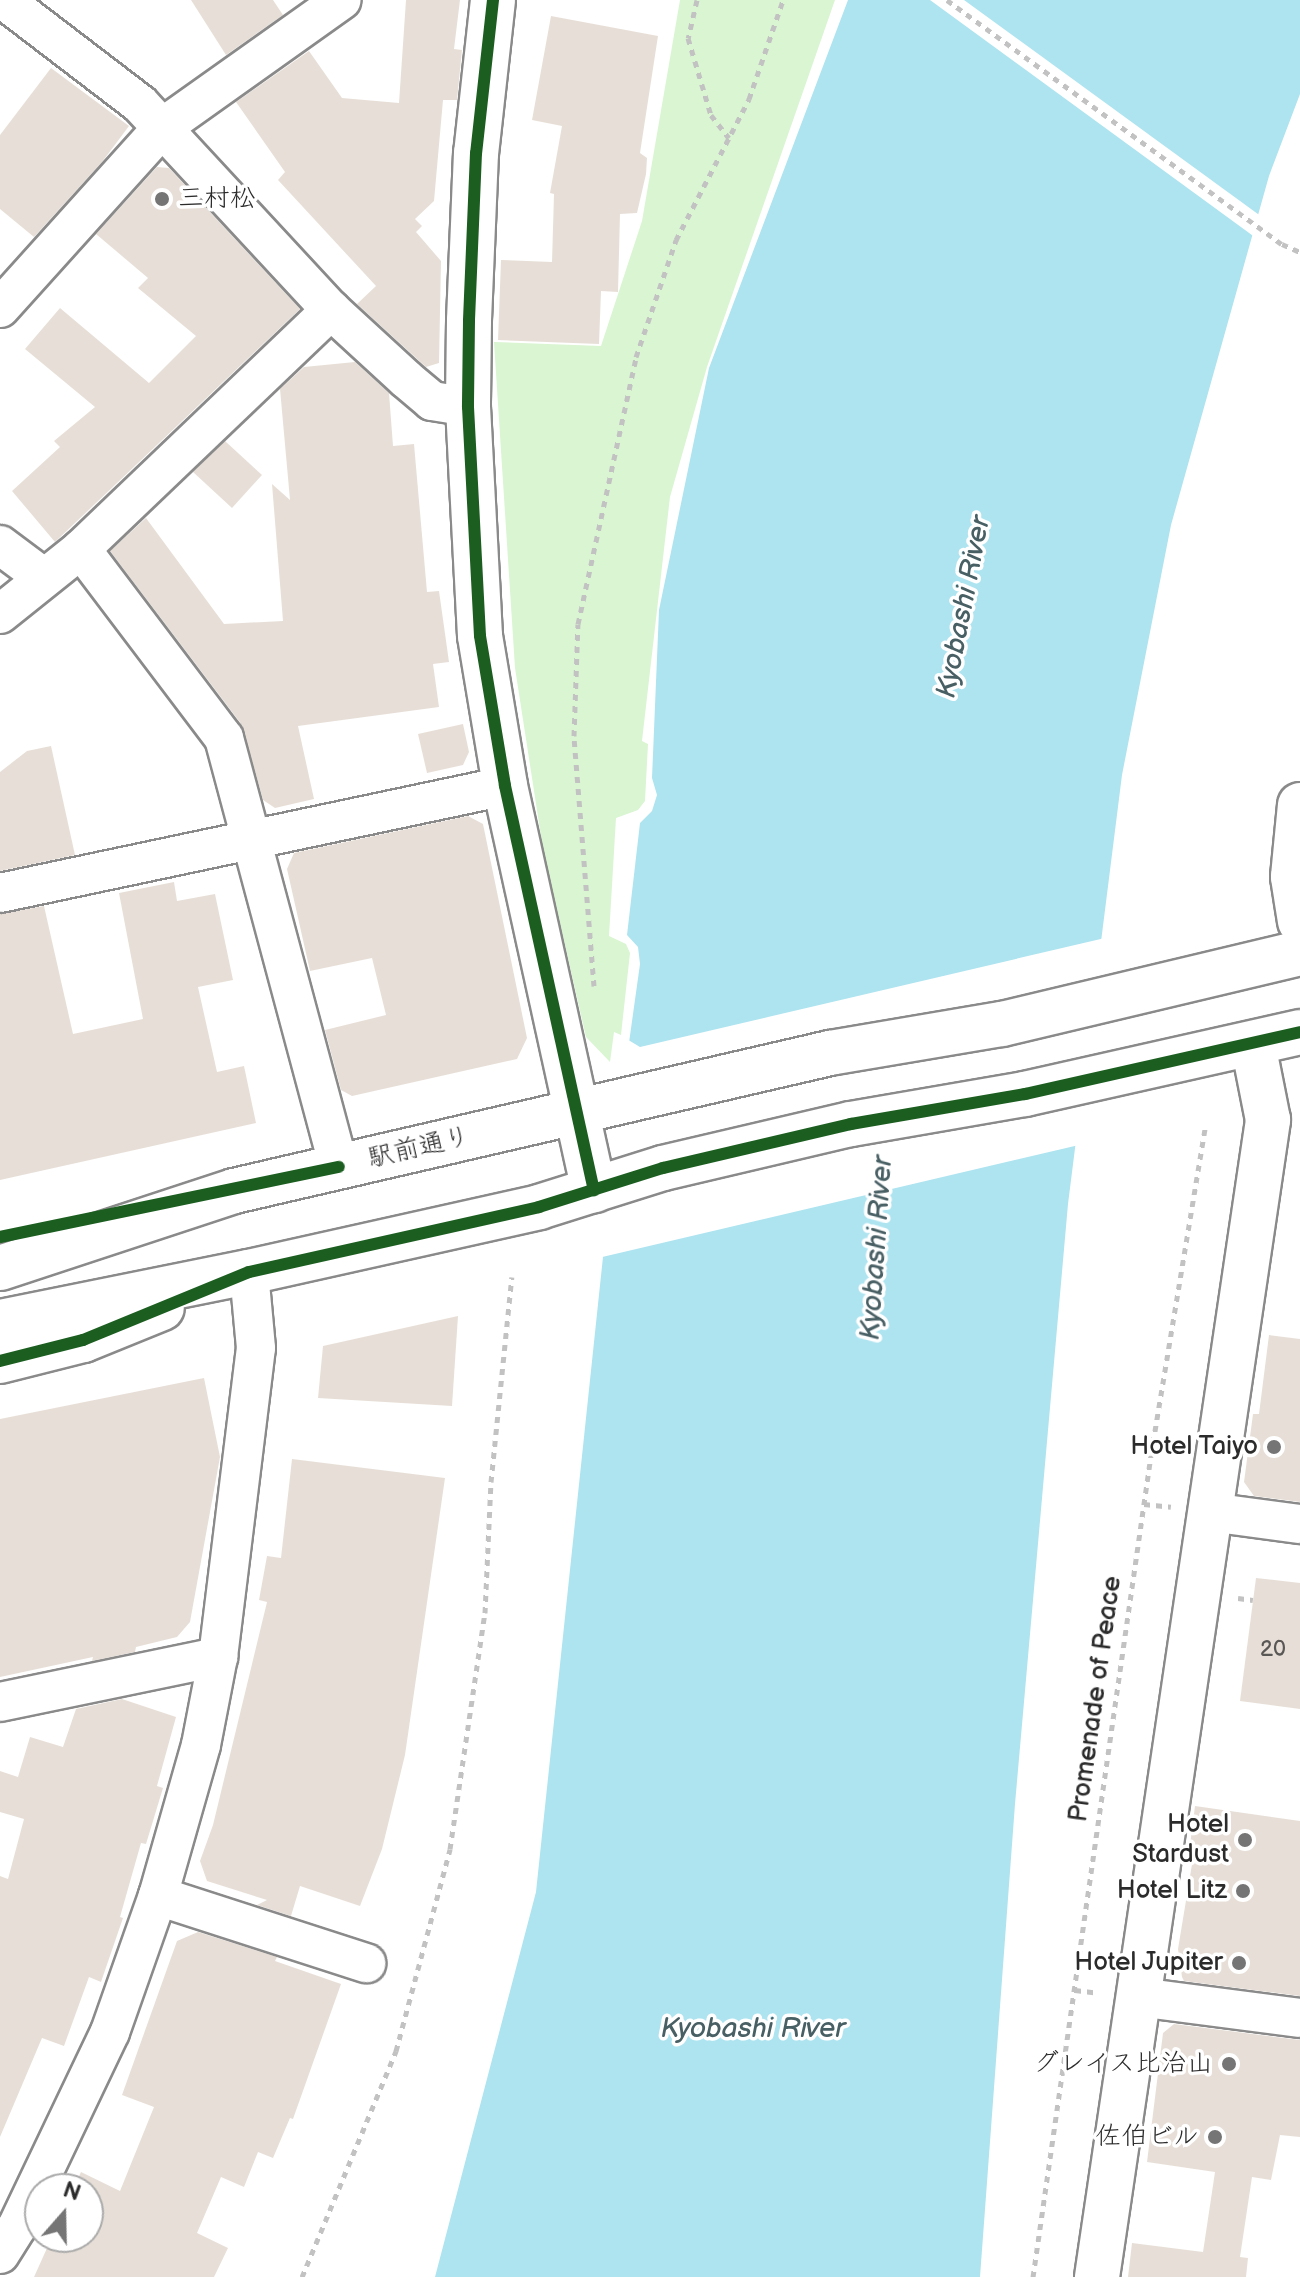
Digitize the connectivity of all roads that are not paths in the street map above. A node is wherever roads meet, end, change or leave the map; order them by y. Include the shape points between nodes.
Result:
1 (4, 0) edge
2 (342, 0) edge
3 (493, 0) edge
4 (163, 127) junction
5 (0, 308) edge
6 (331, 310) junction
7 (468, 407) junction
8 (0, 545) edge
9 (81, 549) junction
10 (43, 577) junction
11 (0, 614) edge
12 (505, 786) junction
13 (1300, 805) edge
14 (252, 839) junction
15 (0, 893) edge
16 (1300, 921) edge
17 (1300, 953) edge
18 (1300, 1032) edge
19 (1253, 1044) junction
20 (591, 1109) junction
21 (339, 1167) junction
22 (594, 1190) junction
23 (234, 1191) junction
24 (0, 1237) edge
25 (0, 1268) edge
26 (249, 1272) junction
27 (0, 1322) edge
28 (0, 1361) edge
29 (1210, 1512) junction
30 (1300, 1524) edge
31 (218, 1657) junction
32 (0, 1702) edge
33 (158, 1896) junction
34 (366, 1963) dead end
35 (1139, 1997) junction
36 (1300, 2018) edge
37 (0, 2254) edge
38 (1097, 2277) edge

1 - 4 street
2 - 4 street
3 - 7 street via 476,153
4 - 5 street
4 - 6 street
6 - 7 street via 432,401
6 - 9 street
7 - 12 street via 480,636
8 - 10 street
9 - 10 street
9 - 14 street via 224,738
10 - 11 street
12 - 14 street
12 - 20 street
13 - 16 street via 1293,877
14 - 15 street
14 - 21 street
17 - 20 street, 駅前通り via 1002,1024 830,1053
18 - 19 street
19 - 22 street via 851,1124 663,1168
19 - 29 street via 1268,1120
20 - 21 street, 駅前通り
20 - 22 street
21 - 23 street, 駅前通り
22 - 26 street
23 - 24 street
23 - 25 street
26 - 27 street
26 - 28 street via 83,1340
26 - 31 street via 256,1348
29 - 30 street
29 - 35 street
31 - 32 street
31 - 33 street via 201,1745
33 - 34 street
33 - 37 street via 110,2032
35 - 36 street
35 - 38 street

